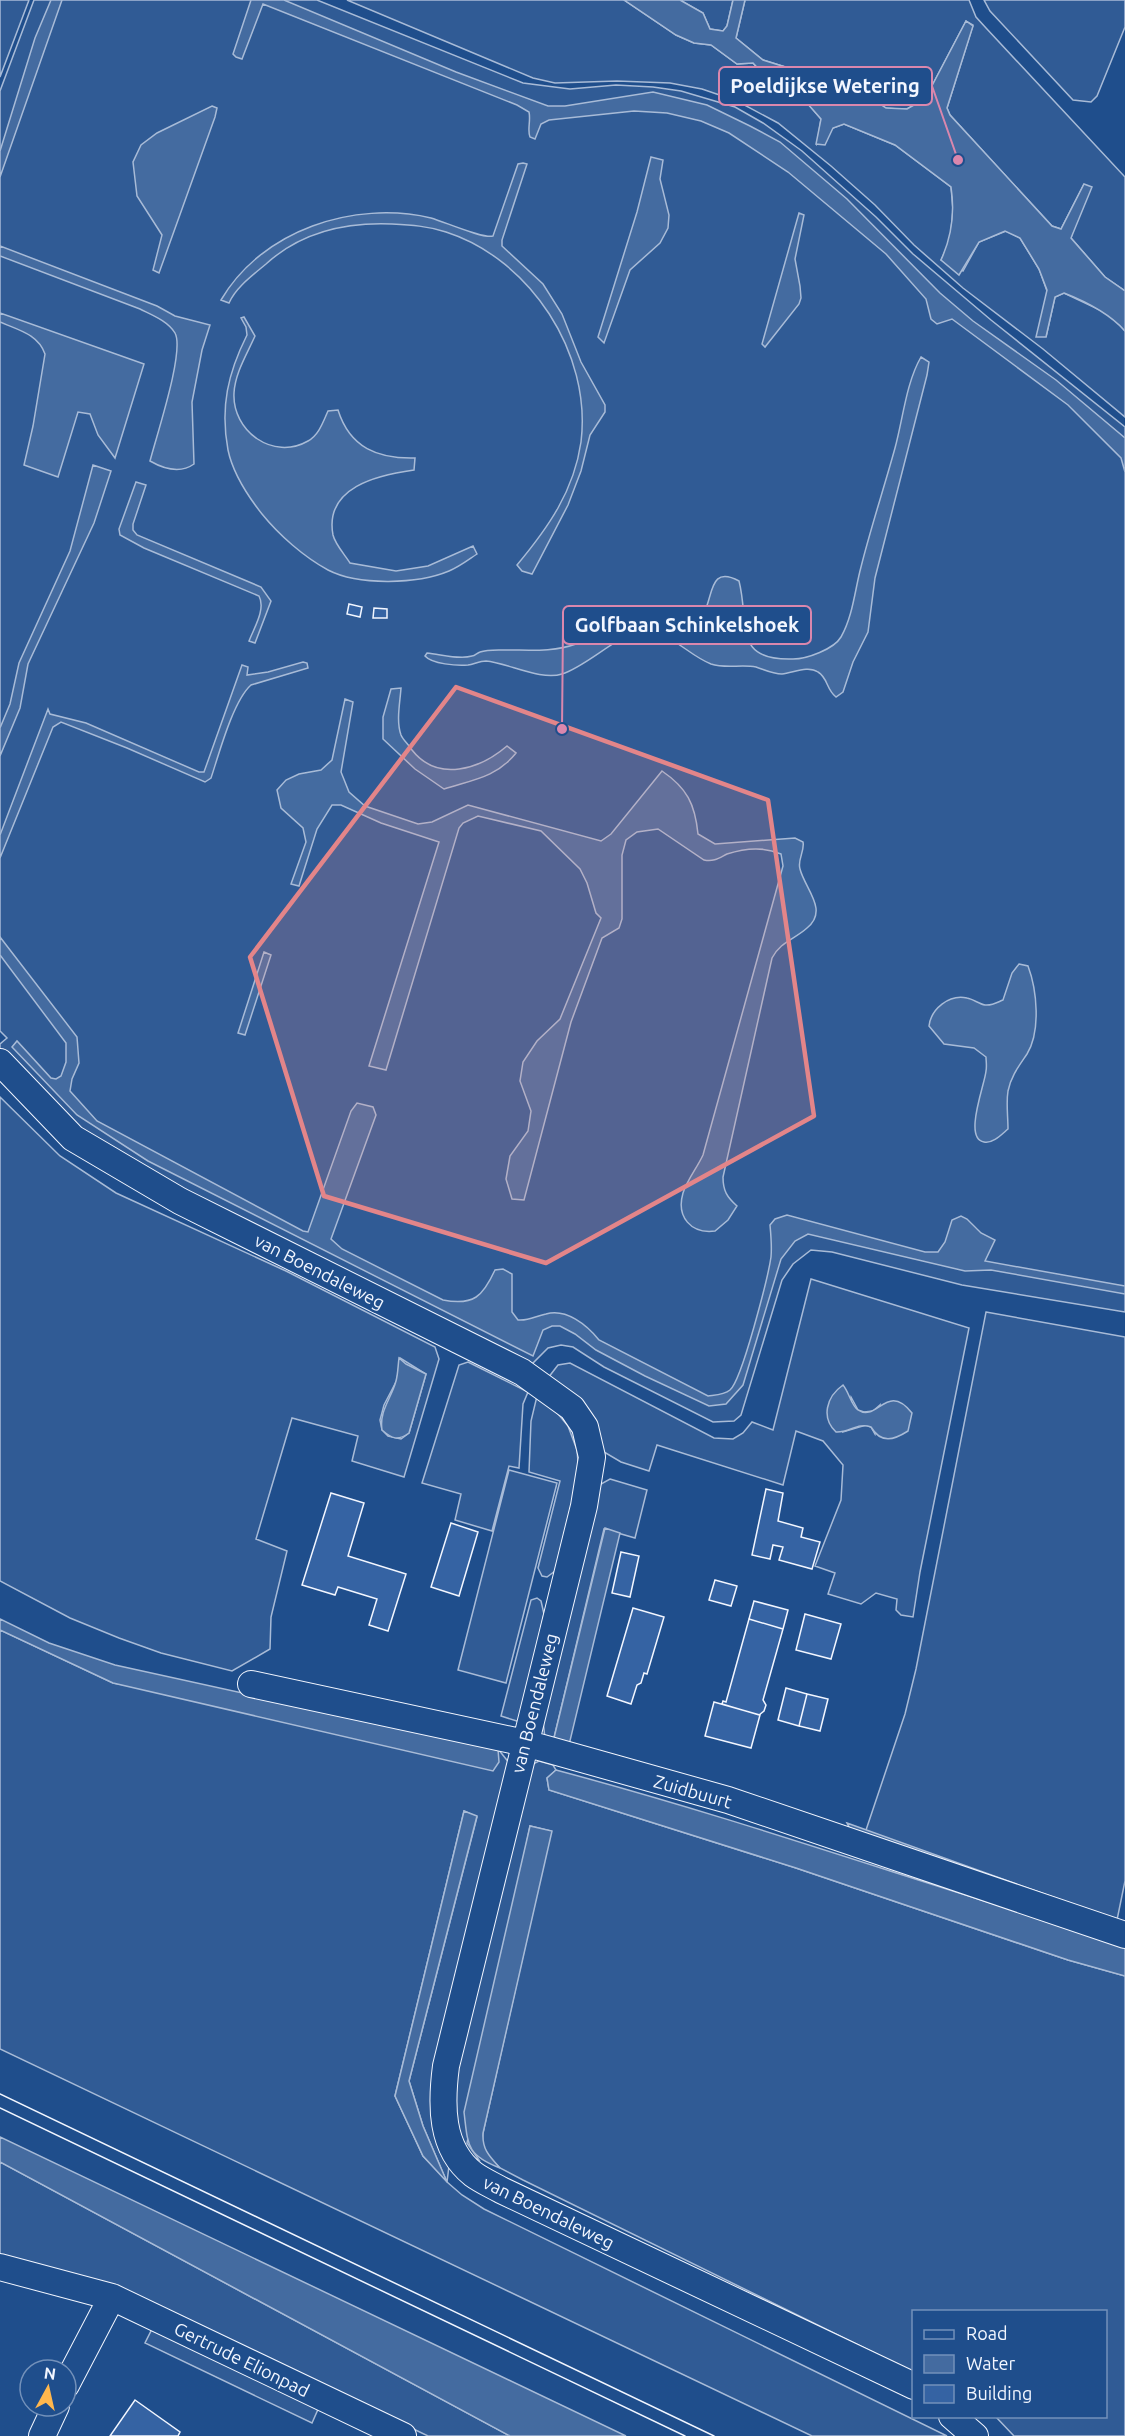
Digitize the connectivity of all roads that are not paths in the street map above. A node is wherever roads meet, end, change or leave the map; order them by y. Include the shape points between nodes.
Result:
1 (0, 1062) edge
2 (251, 1684) dead end
3 (525, 1743) junction
4 (1125, 1935) edge
5 (0, 2267) edge
6 (112, 2297) junction
7 (78, 2362) edge
8 (912, 2385) edge
9 (50, 2418) edge
10 (954, 2418) edge
11 (369, 2429) edge
12 (42, 2436) edge
13 (403, 2436) edge
14 (975, 2436) edge

1 - 3 street, van Boendaleweg via 73,1138 180,1201 522,1372 572,1408 585,1427 592,1457 584,1506
2 - 3 street, Zuidbuurt
3 - 4 street, Zuidbuurt via 728,1800
3 - 8 street, van Boendaleweg via 446,2066 444,2115 457,2157 473,2174 501,2190
5 - 6 street, Gertrude Elionpad
6 - 7 street
6 - 11 street, Gertrude Elionpad
9 - 12 street
10 - 14 street
11 - 13 street, Gertrude Elionpad

